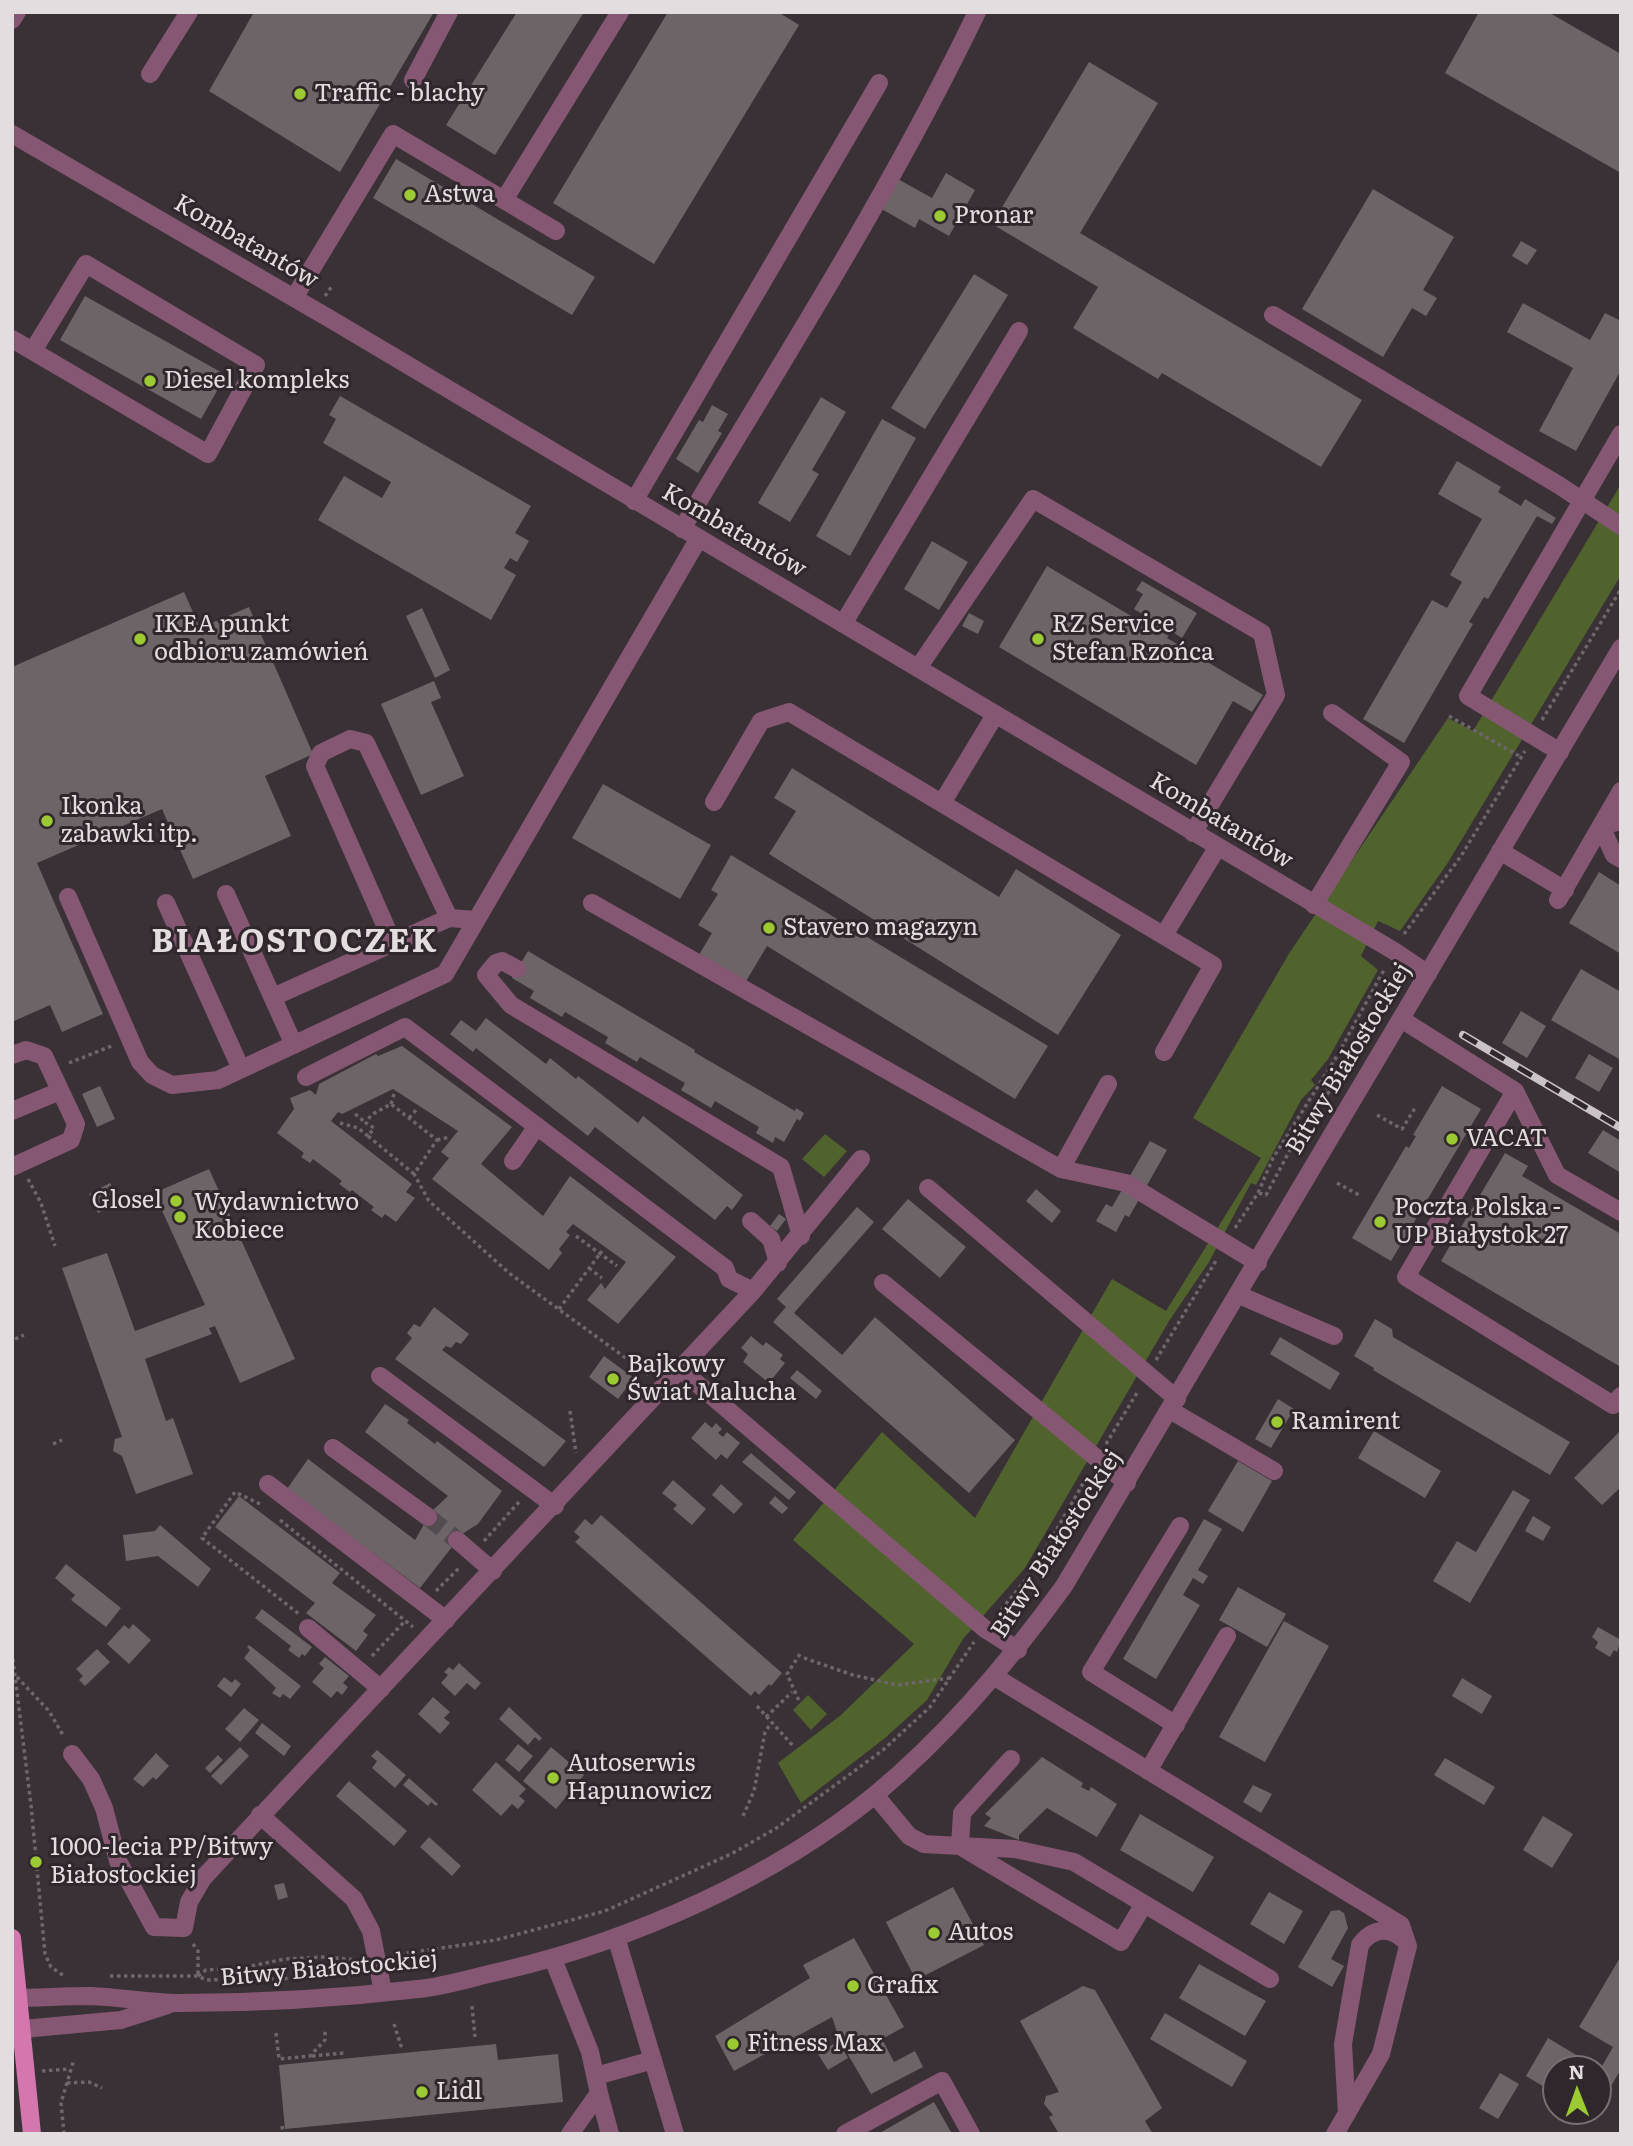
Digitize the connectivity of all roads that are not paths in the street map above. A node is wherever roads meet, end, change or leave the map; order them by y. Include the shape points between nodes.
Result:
1 (17, 12) edge
2 (189, 12) edge
3 (449, 12) edge
4 (620, 12) edge
5 (977, 12) edge
6 (12, 20) edge
7 (150, 74) dead end
8 (413, 80) dead end
9 (879, 83) dead end
10 (12, 134) edge
11 (504, 200) junction
12 (556, 231) dead end
13 (294, 298) junction
14 (1273, 315) dead end
15 (1019, 331) dead end
16 (12, 338) edge
17 (34, 349) junction
18 (1621, 434) edge
19 (634, 501) junction
20 (1579, 501) junction
21 (1621, 527) edge
22 (691, 533) junction
23 (843, 624) junction
24 (1620, 652) edge
25 (918, 668) junction
26 (1332, 713) dead end
27 (995, 715) junction
28 (1560, 752) junction
29 (1621, 791) edge
30 (714, 802) dead end
31 (942, 803) junction
32 (1621, 821) edge
33 (1601, 826) junction
34 (1193, 833) junction
35 (1217, 848) junction
36 (1500, 851) junction
37 (1621, 859) edge
38 (226, 894) dead end
39 (68, 897) dead end
40 (166, 902) dead end
41 (592, 903) dead end
42 (1314, 905) junction
43 (449, 918) junction
44 (476, 920) junction
45 (1164, 935) junction
46 (393, 943) junction
47 (517, 969) dead end
48 (1428, 975) junction
49 (273, 997) junction
50 (1401, 1019) junction
51 (293, 1045) junction
52 (1164, 1052) dead end
53 (12, 1055) edge
54 (241, 1069) junction
55 (306, 1077) dead end
56 (1108, 1084) dead end
57 (60, 1091) junction
58 (1515, 1091) junction
59 (12, 1111) edge
60 (537, 1126) junction
61 (860, 1159) dead end
62 (513, 1161) dead end
63 (16, 1165) edge
64 (1061, 1169) junction
65 (928, 1188) dead end
66 (1621, 1212) edge
67 (751, 1221) dead end
68 (801, 1236) junction
69 (778, 1263) junction
70 (1258, 1263) junction
71 (883, 1283) dead end
72 (753, 1292) junction
73 (1239, 1295) junction
74 (1334, 1336) dead end
75 (680, 1370) junction
76 (380, 1376) dead end
77 (1621, 1396) edge
78 (1174, 1404) junction
79 (333, 1448) dead end
80 (1274, 1471) dead end
81 (1127, 1483) junction
82 (268, 1484) dead end
83 (555, 1506) junction
84 (428, 1517) tunnel mouth
85 (1180, 1526) dead end
86 (457, 1540) tunnel mouth
87 (493, 1571) junction
88 (446, 1620) junction
89 (308, 1628) road end
90 (1227, 1636) dead end
91 (1018, 1650) junction
92 (995, 1677) junction
93 (381, 1689) junction
94 (1176, 1725) junction
95 (72, 1754) road end
96 (1011, 1759) dead end
97 (1148, 1771) junction
98 (875, 1795) junction
99 (262, 1813) junction
100 (960, 1846) junction
101 (1144, 1904) junction
102 (616, 1937) junction
103 (12, 1938) edge
104 (1408, 1946) junction
105 (554, 1959) junction
106 (1270, 1979) dead end
107 (383, 1992) junction
108 (16, 1998) edge
109 (175, 2003) junction
110 (17, 2030) edge
111 (653, 2060) junction
112 (598, 2085) junction
113 (1347, 2114) junction
114 (32, 2134) edge
115 (570, 2134) edge
116 (610, 2134) edge
117 (675, 2134) edge
118 (845, 2134) edge
119 (971, 2134) edge
120 (1335, 2134) edge

1 - 6 street
2 - 7 street
3 - 8 street
4 - 11 street
5 - 22 street via 875,211 830,279
9 - 19 street
10 - 13 street, Kombatantów
11 - 12 street
11 - 13 street via 393,134
13 - 19 street, Kombatantów
14 - 20 street
15 - 23 street
16 - 17 street
17 - 17 street via 208,454 256,365 86,264
18 - 20 street
19 - 22 street, Kombatantów
20 - 21 street
20 - 28 street via 1468,696
22 - 23 street, Kombatantów
22 - 44 street
23 - 25 street, Kombatantów
24 - 28 street, Bitwy Białostockiej
25 - 27 street, Kombatantów
25 - 34 street via 1033,499 1262,633 1276,695
26 - 42 street via 1401,762
27 - 31 street
27 - 34 street, Kombatantów
28 - 36 street, Bitwy Białostockiej
29 - 33 street
30 - 31 street via 761,721 789,712
31 - 45 street
32 - 33 street
33 - 36 street via 1561,895
33 - 37 street via 1614,855
34 - 35 street, Kombatantów
35 - 42 street, Kombatantów
35 - 45 street
36 - 48 street, Bitwy Białostockiej
38 - 49 street
39 - 54 street via 140,1062 152,1074 172,1085 218,1080
40 - 54 street
41 - 64 street
42 - 48 street, Kombatantów
43 - 44 street
43 - 46 street
43 - 46 street via 366,743 349,738 321,753 315,766
44 - 51 street via 445,974
45 - 52 street via 1213,965
46 - 49 street
47 - 68 street via 502,961 486,975 511,1005 781,1167
48 - 50 street, Bitwy Białostockiej
49 - 51 street
50 - 58 street
50 - 70 street, Bitwy Białostockiej
51 - 54 street
53 - 57 street via 26,1050 44,1056
55 - 60 street via 405,1027
56 - 64 street
57 - 59 street
57 - 63 street via 76,1124 71,1140
58 - 66 street via 1557,1175
58 - 77 street via 1406,1277 1613,1405
60 - 62 street
60 - 72 street via 725,1268 729,1279
61 - 68 street
64 - 70 street via 1126,1183
65 - 78 street via 1147,1374
67 - 69 street via 771,1239
68 - 69 street
69 - 72 street
70 - 73 street, Bitwy Białostockiej
71 - 81 street
72 - 75 street
73 - 74 street
73 - 78 street, Bitwy Białostockiej
75 - 83 street
75 - 91 street via 985,1629
76 - 83 street
78 - 80 street
78 - 81 street, Bitwy Białostockiej
79 - 84 street
81 - 91 street, Bitwy Białostockiej via 1064,1586
82 - 88 street
83 - 87 street
85 - 94 street via 1091,1672
86 - 87 street
87 - 88 street
88 - 93 street
89 - 93 street
90 - 94 street
91 - 92 street, Bitwy Białostockiej
92 - 97 street
92 - 98 street, Bitwy Białostockiej
93 - 99 street
94 - 97 street
95 - 99 street via 91,1779 118,1861 154,1927 184,1928 189,1902 203,1878
96 - 100 street via 962,1813
97 - 104 street via 1401,1926
98 - 100 street via 909,1836 925,1844
98 - 102 street, Bitwy Białostockiej via 743,1880 674,1915
99 - 107 street via 354,1899 371,1931 369,1959
100 - 101 street via 1015,1849 1074,1862
100 - 101 street via 1121,1942
101 - 106 street
102 - 105 street, Bitwy Białostockiej
102 - 111 street
103 - 108 main road
104 - 113 street via 1381,2054
104 - 113 street via 1389,1931 1372,1933 1360,1945 1343,2044
105 - 107 street, Bitwy Białostockiej via 451,1984
105 - 112 street
107 - 109 street, Bitwy Białostockiej
108 - 109 street, Bitwy Białostockiej via 90,1996
108 - 110 main road
109 - 110 street, Bitwy Białostockiej via 121,2020
110 - 114 main road
111 - 112 street
111 - 117 street
112 - 115 street
112 - 116 street
113 - 120 street
118 - 119 street via 942,2081

